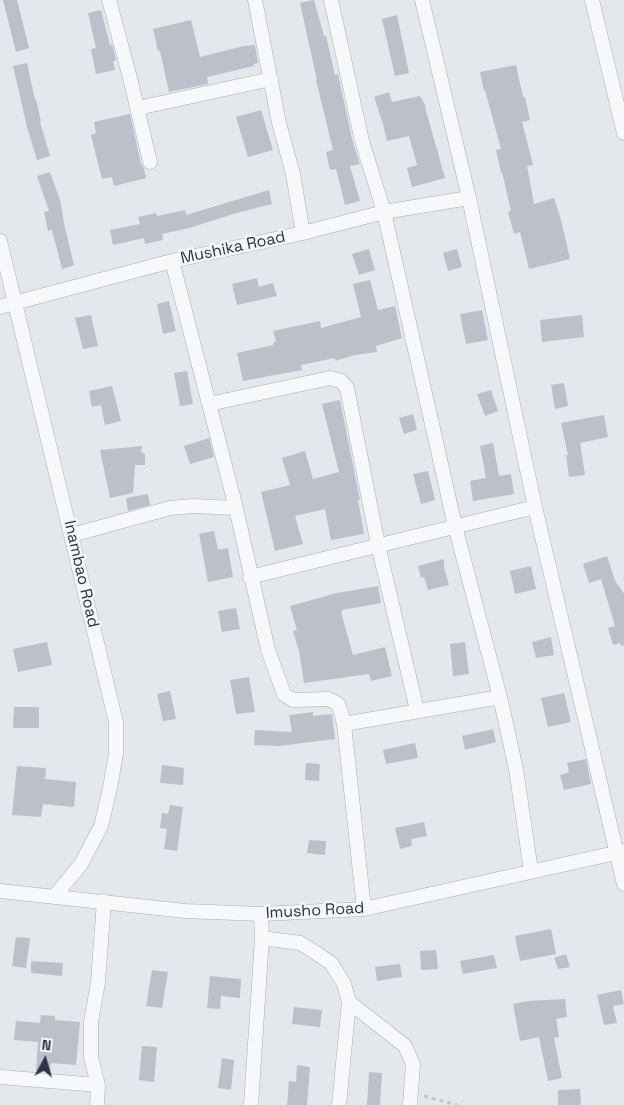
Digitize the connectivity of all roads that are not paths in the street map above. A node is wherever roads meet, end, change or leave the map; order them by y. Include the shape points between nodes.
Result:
1 (109, 0) edge
2 (254, 0) edge
3 (331, 0) edge
4 (422, 0) edge
5 (592, 0) edge
6 (270, 79) junction
7 (138, 108) junction
8 (624, 133) edge
9 (150, 162) dead end
10 (469, 198) junction
11 (384, 212) junction
12 (303, 233) junction
13 (0, 241) edge
14 (172, 261) junction
15 (14, 303) junction
16 (0, 308) edge
17 (209, 404) junction
18 (535, 507) junction
19 (236, 508) junction
20 (454, 526) junction
21 (72, 535) junction
22 (378, 545) junction
23 (250, 577) junction
24 (500, 697) junction
25 (416, 710) junction
26 (344, 724) junction
27 (621, 852) edge
28 (531, 871) junction
29 (624, 884) edge
30 (0, 891) edge
31 (54, 897) junction
32 (104, 902) junction
33 (364, 909) junction
34 (261, 914) junction
35 (262, 938) junction
36 (349, 1002) junction
37 (0, 1077) edge
38 (98, 1085) junction
39 (410, 1098) edge
40 (97, 1105) edge
41 (251, 1105) edge
42 (339, 1105) edge

1 - 7 street
2 - 6 street
3 - 11 street via 362,141
4 - 10 street
5 - 8 street
6 - 7 street
6 - 12 street via 293,174
7 - 9 street
10 - 11 street, Mushika Road
10 - 18 street
11 - 12 street, Mushika Road
11 - 20 street
12 - 14 street, Mushika Road
13 - 15 street, Inambao Road
14 - 15 street, Mushika Road
14 - 17 street
15 - 16 street, Mushika Road
15 - 21 street, Inambao Road
17 - 19 street
17 - 22 street via 330,378 341,381 347,388
18 - 20 street
18 - 27 street
19 - 21 street via 170,508
19 - 23 street
20 - 22 street
20 - 24 street
21 - 31 street, Inambao Road via 116,722 116,754 101,826 81,864
22 - 23 street
22 - 25 street
23 - 26 street via 268,650 284,694 293,700 329,699 338,704
24 - 25 street
24 - 28 street via 516,769
25 - 26 street
26 - 33 street
27 - 28 street, Imusho Road
27 - 29 street
28 - 33 street, Imusho Road
30 - 31 street, Imusho Road
31 - 32 street, Imusho Road
32 - 34 street, Imusho Road via 185,911
32 - 38 street via 92,1022 91,1057
33 - 34 street, Imusho Road
34 - 35 street
35 - 36 street via 300,943 331,963 344,984
35 - 41 street
36 - 39 street via 405,1046 413,1064
36 - 42 street
37 - 38 street
38 - 40 street

